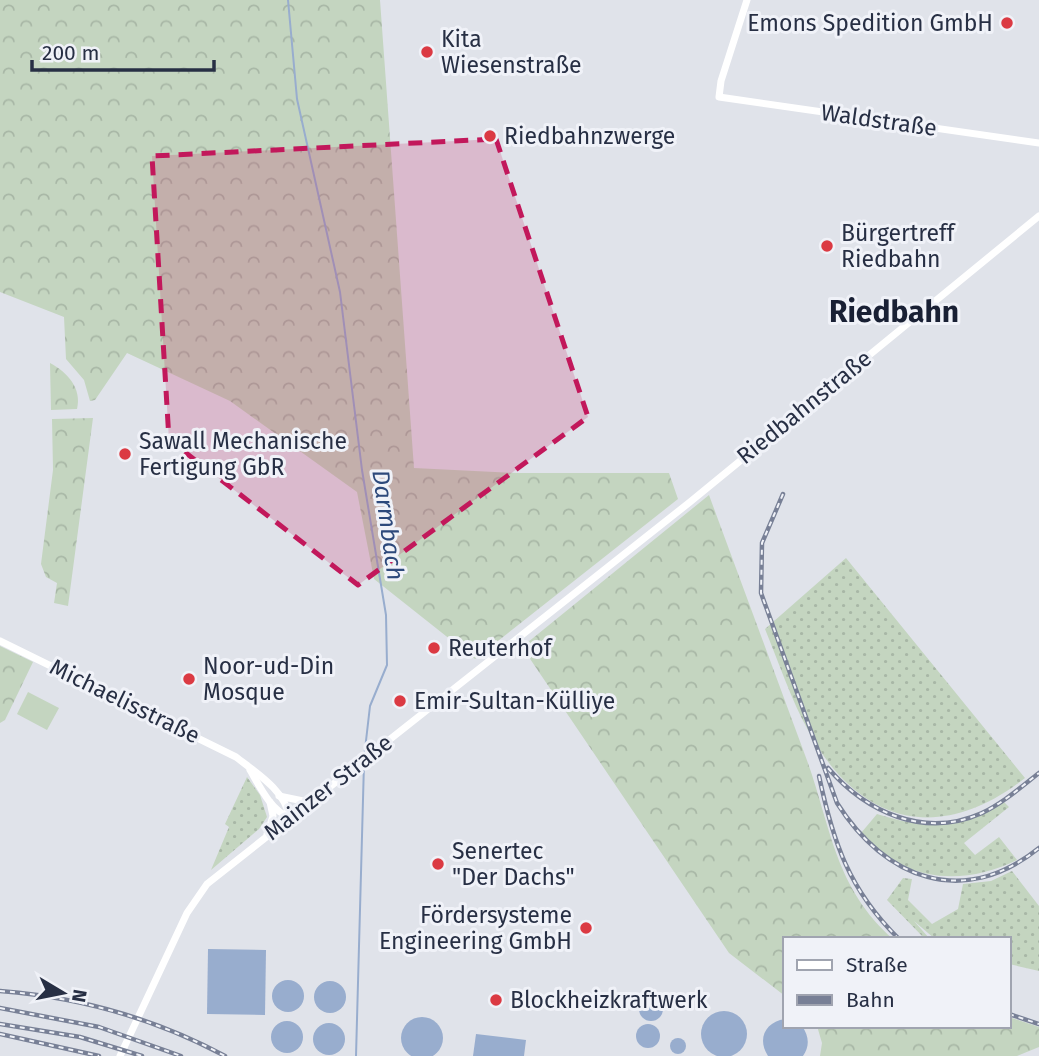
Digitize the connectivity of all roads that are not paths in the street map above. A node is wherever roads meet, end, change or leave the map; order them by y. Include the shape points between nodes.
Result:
1 (747, 0) edge
2 (1039, 144) edge
3 (1039, 216) edge
4 (701, 493) joint
5 (0, 641) edge
6 (248, 766) junction
7 (279, 796) junction
8 (269, 799) junction
9 (309, 802) junction
10 (289, 817) junction
11 (266, 835) junction
12 (120, 1056) edge

1 - 2 main road, Waldstraße via 719,97
3 - 4 main road, Riedbahnstraße
4 - 9 main road, Mainzer Straße
5 - 6 main road, Michaelisstraße via 215,744
6 - 7 main road, Michaelisstraße
6 - 8 main road, Michaelisstraße
7 - 9 main road
7 - 10 main road, Michaelisstraße
8 - 10 main road, Michaelisstraße
8 - 11 main road via 273,816
9 - 10 main road, Mainzer Straße
10 - 11 main road, Mainzer Straße
11 - 12 main road, Mainzer Straße via 196,897

